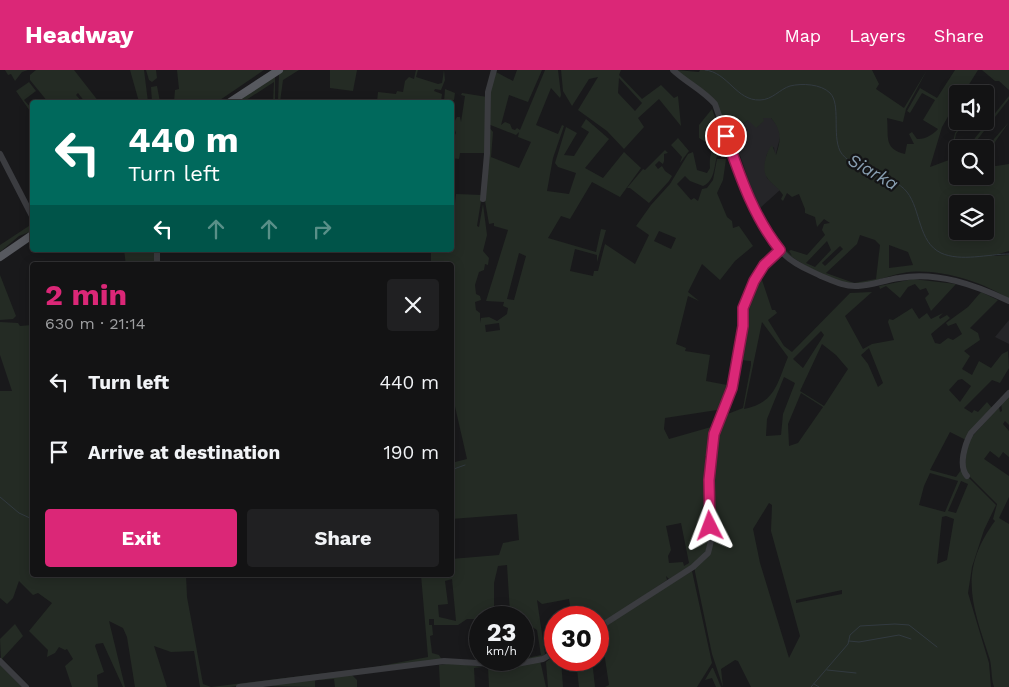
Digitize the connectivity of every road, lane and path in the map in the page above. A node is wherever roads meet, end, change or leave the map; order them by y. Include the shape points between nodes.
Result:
1 (279, 70) edge
2 (494, 70) edge
3 (673, 70) edge
4 (233, 100) edge
5 (0, 154) edge
6 (483, 199) dead end
7 (30, 212) edge
8 (30, 236) edge
9 (780, 250) junction
10 (0, 256) edge
11 (1009, 301) edge
12 (1009, 393) edge
13 (967, 476) dead end
14 (609, 621) edge
15 (544, 658) edge
16 (0, 662) edge
17 (26, 687) edge
18 (239, 687) edge

1 - 4 main road
2 - 6 street via 488,92
3 - 9 street via 715,104 749,199
5 - 7 street
8 - 10 main road
9 - 11 street via 802,268 840,284 855,286 900,277 957,280
9 - 14 street via 764,265 743,308 732,388 714,434 708,553 692,567
12 - 13 street via 967,440 962,471
15 - 18 street via 511,665 444,661
16 - 17 street

